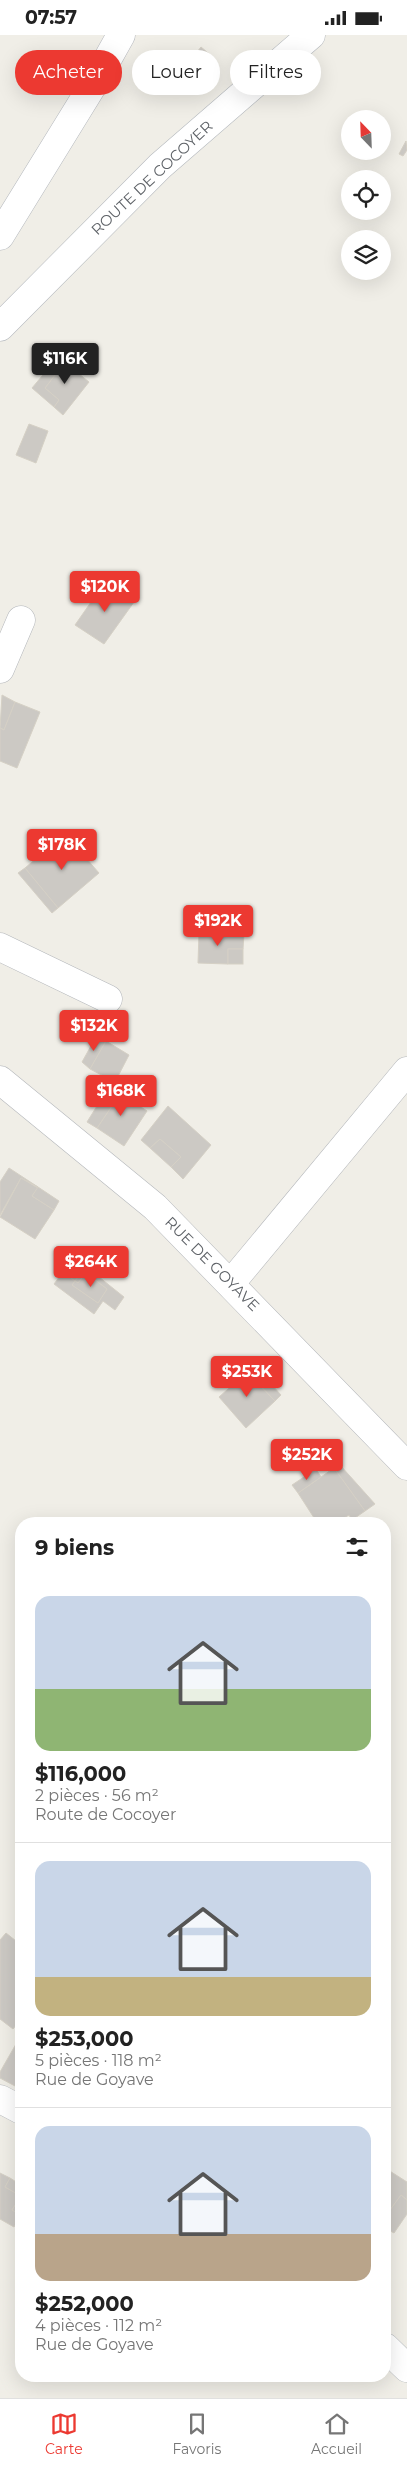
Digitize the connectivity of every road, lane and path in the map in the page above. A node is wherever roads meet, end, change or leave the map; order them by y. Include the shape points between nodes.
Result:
1 (121, 35) edge
2 (311, 35) edge
3 (0, 236) edge
4 (0, 327) edge
5 (21, 620) dead end
6 (0, 669) edge
7 (0, 947) edge
8 (108, 999) dead end
9 (407, 1071) edge
10 (0, 1079) edge
11 (231, 1283) junction
12 (407, 1466) edge
13 (0, 2099) edge
14 (15, 2106) edge
15 (391, 2353) edge
16 (407, 2368) edge

1 - 3 street
2 - 4 street, ROUTE DE COCOYER via 160,166
5 - 6 street
7 - 8 street
9 - 11 street
10 - 11 street, RUE DE GOYAVE via 155,1207
11 - 12 street, RUE DE GOYAVE
13 - 14 street
15 - 16 street

